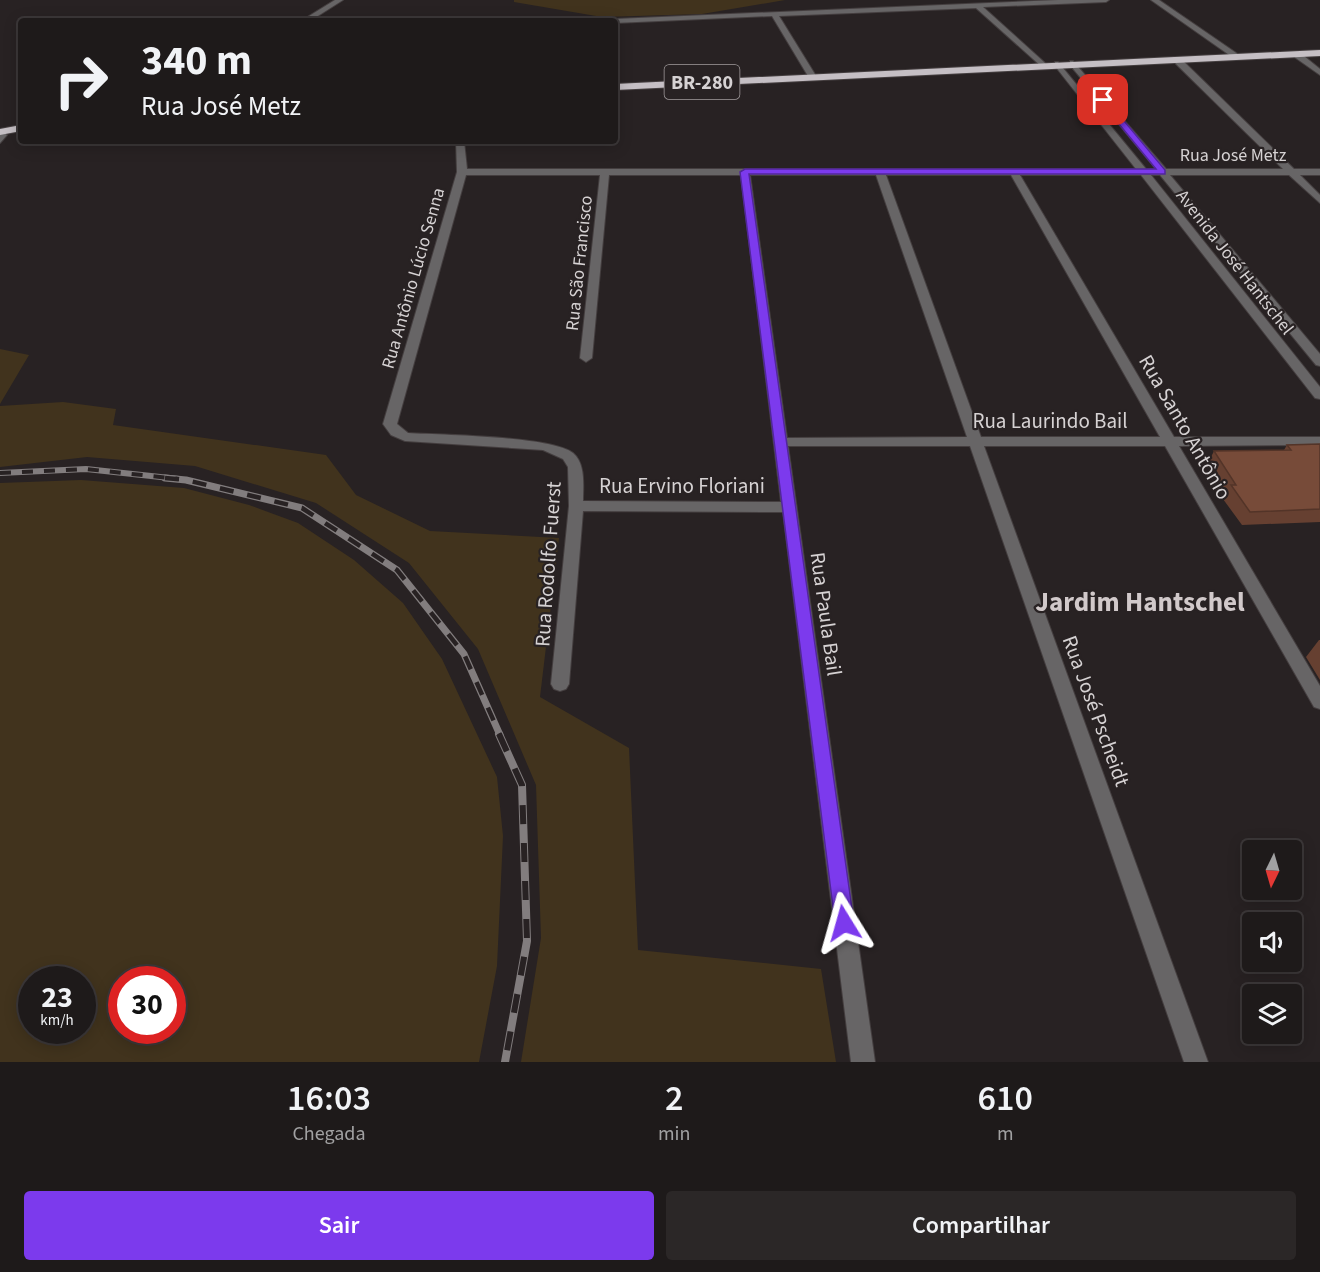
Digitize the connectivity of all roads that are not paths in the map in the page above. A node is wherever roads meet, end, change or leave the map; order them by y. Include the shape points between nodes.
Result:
1 (340, 0) edge
2 (1106, 0) edge
3 (1154, 0) edge
4 (993, 3) edge
5 (978, 6) junction
6 (775, 15) junction
7 (310, 18) edge
8 (618, 21) edge
9 (1320, 53) edge
10 (1296, 54) junction
11 (1238, 57) junction
12 (1176, 59) junction
13 (1073, 63) junction
14 (1058, 64) junction
15 (1042, 65) junction
16 (1320, 73) edge
17 (812, 76) junction
18 (618, 86) edge
19 (18, 129) edge
20 (18, 133) edge
21 (1, 136) edge
22 (460, 144) edge
23 (462, 172) junction
24 (605, 172) junction
25 (745, 172) junction
26 (880, 172) junction
27 (1014, 172) junction
28 (1143, 172) junction
29 (1162, 172) junction
30 (1291, 172) junction
31 (1320, 172) edge
32 (1320, 200) edge
33 (586, 358) dead end
34 (1320, 362) edge
35 (1320, 395) edge
36 (390, 424) joint
37 (1320, 441) edge
38 (780, 442) junction
39 (976, 442) junction
40 (1170, 442) junction
41 (576, 506) junction
42 (789, 507) junction
43 (560, 684) dead end
44 (1320, 702) edge
45 (863, 1062) edge
46 (1196, 1062) edge

1 - 7 street
2 - 4 street
3 - 11 street
4 - 5 street
5 - 6 street
5 - 15 street
6 - 8 street
6 - 17 street
9 - 10 highway, BR-280
10 - 11 highway, BR-280
10 - 16 street
11 - 12 highway, BR-280
12 - 13 highway, BR-280
12 - 30 street
13 - 14 highway, BR-280
13 - 29 street, Avenida José Hantschel
14 - 15 highway, BR-280
14 - 28 street, Avenida José Hantschel
15 - 17 highway, BR-280
17 - 18 highway, BR-280
19 - 21 highway
20 - 21 highway
22 - 23 street, Rua Antônio Lúcio Senna
23 - 24 street, Rua José Metz
23 - 36 street, Rua Antônio Lúcio Senna
24 - 25 street, Rua José Metz
24 - 33 street, Rua São Francisco
25 - 26 street, Rua José Metz
25 - 38 street, Rua Paula Bail
26 - 27 street, Rua José Metz
26 - 39 street, Rua José Pscheidt
27 - 28 street, Rua José Metz
27 - 40 street, Rua Santo Antônio
28 - 29 street, Rua José Metz
28 - 35 street, Avenida José Hantschel
29 - 30 street, Rua José Metz
29 - 34 street, Avenida José Hantschel
30 - 31 street, Rua José Metz
30 - 32 street
36 - 41 street, Rua Rodolfo Fuerst via 405,437 557,449 575,467
37 - 40 street, Rua Laurindo Bail
38 - 39 street, Rua Laurindo Bail
38 - 42 street, Rua Paula Bail
39 - 40 street, Rua Laurindo Bail
39 - 46 street, Rua José Pscheidt
40 - 44 street, Rua Santo Antônio
41 - 42 street, Rua Ervino Floriani
41 - 43 street, Rua Rodolfo Fuerst
42 - 45 street, Rua Paula Bail

